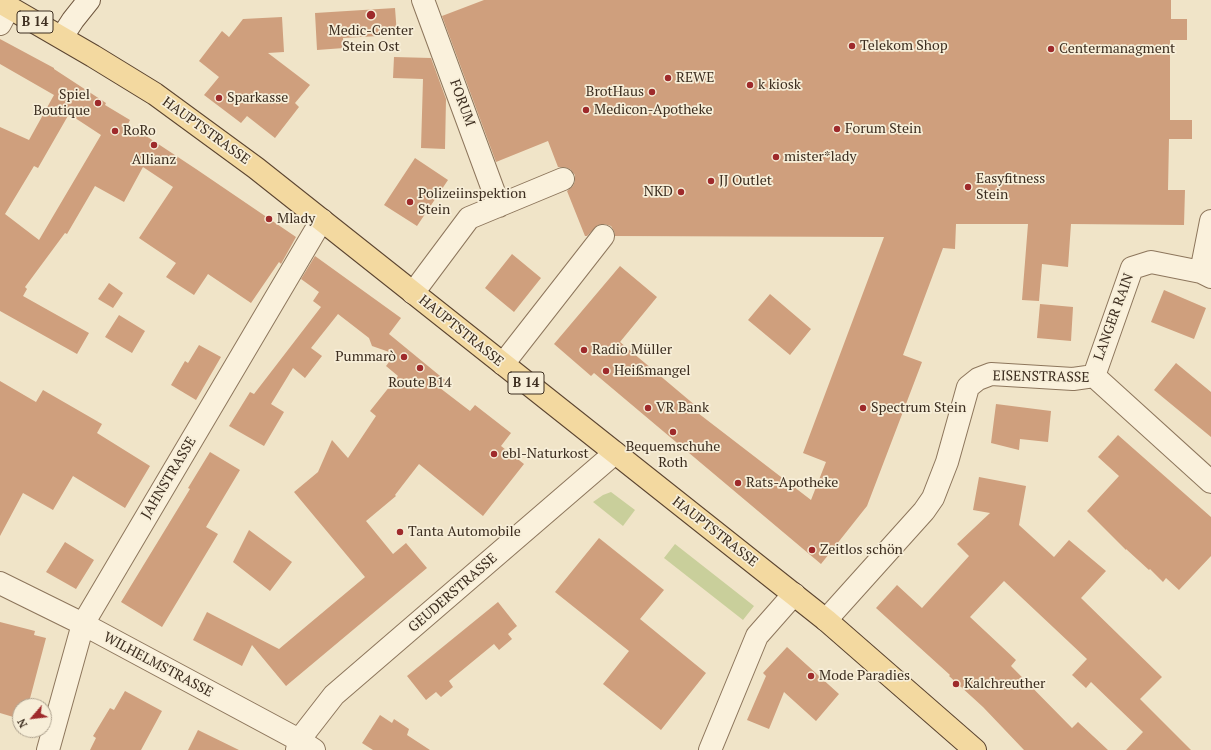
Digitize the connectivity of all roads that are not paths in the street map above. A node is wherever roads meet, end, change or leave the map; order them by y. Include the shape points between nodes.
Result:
1 (89, 0) edge
2 (423, 0) edge
3 (8, 8) edge
4 (62, 37) junction
5 (563, 179) dead end
6 (499, 206) junction
7 (322, 220) junction
8 (1211, 221) edge
9 (604, 236) dead end
10 (1206, 275) edge
11 (413, 293) junction
12 (503, 364) junction
13 (1094, 376) junction
14 (615, 453) junction
15 (1211, 482) edge
16 (0, 583) edge
17 (794, 594) junction
18 (826, 620) junction
19 (83, 624) junction
20 (303, 747) edge
21 (48, 750) edge
22 (710, 750) edge
23 (974, 750) edge

1 - 4 street
2 - 6 street, FORUM
3 - 4 main road, HAUPTSTRASSE / B 14
4 - 7 main road, HAUPTSTRASSE / B 14 via 155,94
5 - 6 street
6 - 11 street via 469,218
7 - 11 main road, HAUPTSTRASSE / B 14
7 - 19 street, JAHNSTRASSE
8 - 10 street
9 - 12 street
10 - 13 street, LANGER RAIN via 1152,262 1132,268
11 - 12 main road, HAUPTSTRASSE / B 14
12 - 14 main road, HAUPTSTRASSE / B 14
13 - 15 street, EISENSTRASSE
13 - 18 street, EISENSTRASSE via 1073,379 991,374 978,379 968,387 947,462 933,498
14 - 17 main road, HAUPTSTRASSE / B 14
14 - 20 street, GEUDERSTRASSE via 334,695
16 - 19 street, WILHELMSTRASSE
17 - 18 main road, HAUPTSTRASSE / B 14
17 - 22 street via 757,636
18 - 23 main road, HAUPTSTRASSE / B 14
19 - 20 street, WILHELMSTRASSE
19 - 21 street, JAHNSTRASSE

